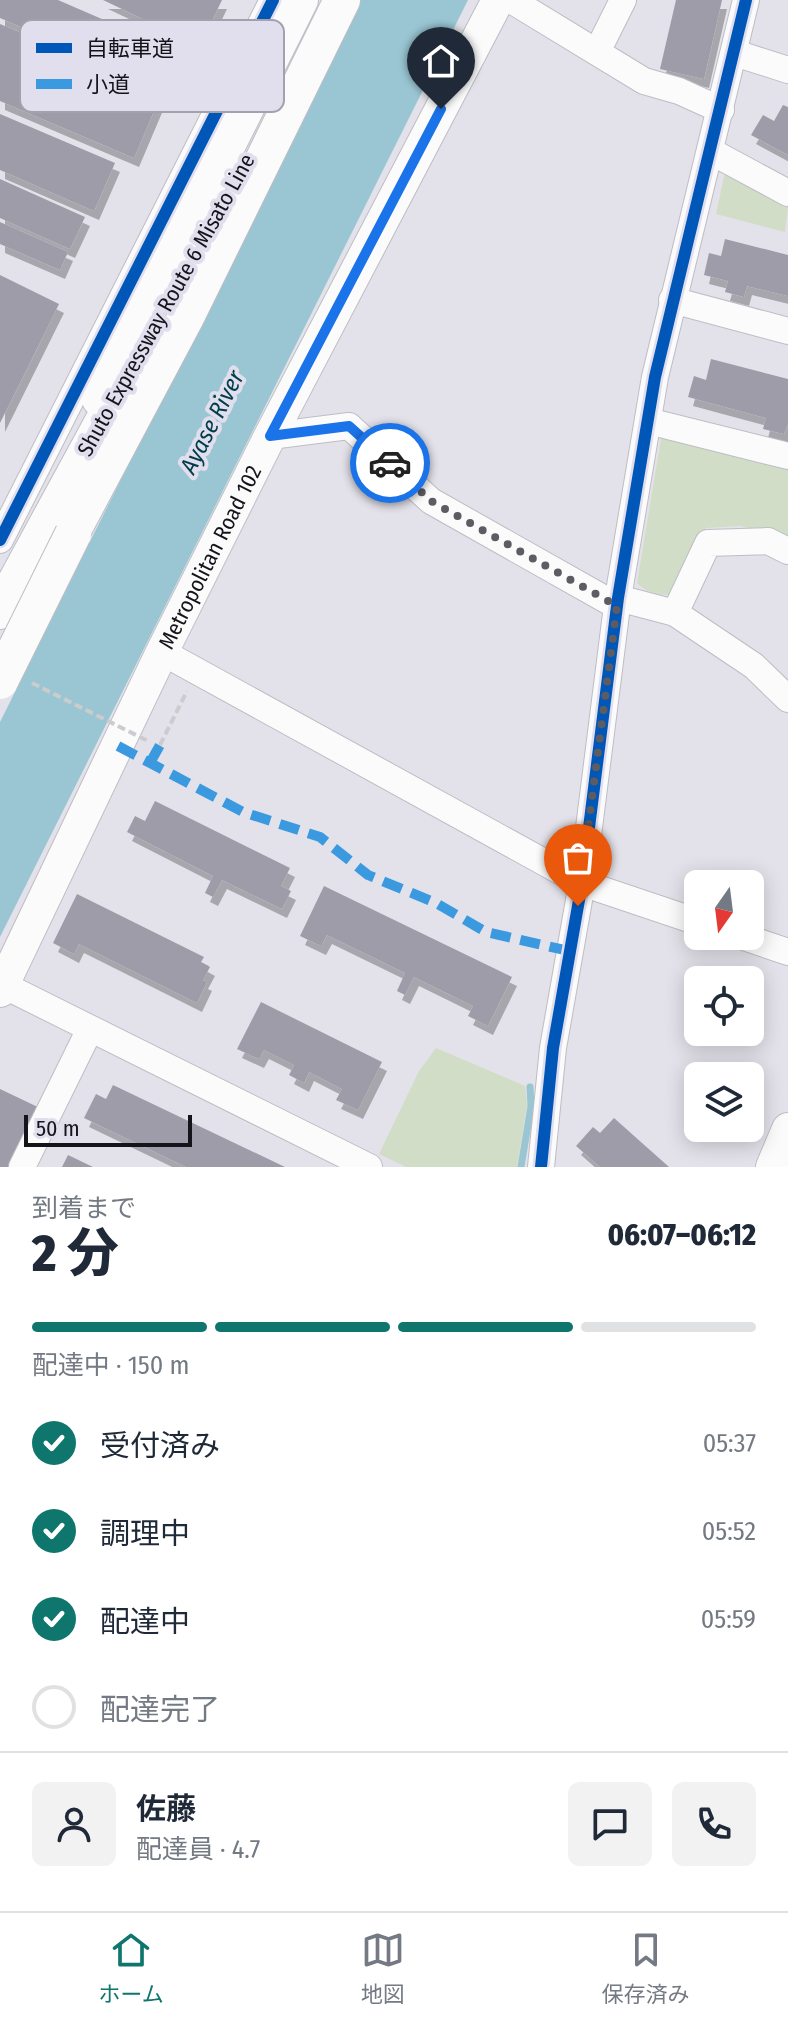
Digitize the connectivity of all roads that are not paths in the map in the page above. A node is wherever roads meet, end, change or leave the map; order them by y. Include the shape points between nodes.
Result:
1 (273, 0) edge
2 (300, 0) edge
3 (333, 0) edge
4 (342, 0) edge
5 (498, 0) edge
6 (511, 0) edge
7 (623, 0) edge
8 (746, 0) edge
9 (262, 20) edge
10 (284, 32) edge
11 (597, 52) junction
12 (735, 53) junction
13 (788, 70) edge
14 (284, 90) edge
15 (721, 110) junction
16 (214, 112) edge
17 (244, 112) edge
18 (272, 112) edge
19 (710, 151) junction
20 (788, 193) edge
21 (672, 300) junction
22 (788, 331) edge
23 (648, 421) junction
24 (270, 436) junction
25 (788, 456) edge
26 (9, 502) edge
27 (0, 540) edge
28 (788, 551) edge
29 (0, 597) edge
30 (618, 602) junction
31 (0, 611) edge
32 (675, 613) junction
33 (162, 652) junction
34 (9, 673) edge
35 (788, 699) edge
36 (582, 883) junction
37 (684, 917) edge
38 (764, 944) edge
39 (788, 952) edge
40 (2, 988) edge
41 (90, 1029) junction
42 (788, 1129) edge
43 (22, 1167) edge
44 (369, 1167) edge
45 (541, 1167) edge
46 (772, 1167) edge

1 - 9 street
2 - 10 highway, Shuto Expressway Route 6 Misato Line
3 - 14 highway, Shuto Expressway Route 6 Misato Line
4 - 34 highway, bridge via 73,534
5 - 24 main road, Metropolitan Road 102
6 - 11 street
7 - 11 street
8 - 12 street
11 - 15 street via 644,81
12 - 13 street
12 - 15 street
15 - 19 street
16 - 26 street
17 - 29 highway, Shuto Expressway Route 6 Misato Line
18 - 31 highway, Shuto Expressway Route 6 Misato Line
19 - 20 street
19 - 21 street
21 - 22 street
21 - 23 street
23 - 25 street
23 - 30 street
24 - 30 street via 349,426 431,501
24 - 33 main road, Metropolitan Road 102
26 - 27 street
28 - 32 street via 768,541 708,543
30 - 32 street
30 - 36 street
32 - 35 street via 754,666
33 - 36 street
33 - 40 main road, Metropolitan Road 102
36 - 37 street
36 - 45 street via 553,1048
38 - 39 street
40 - 41 street
41 - 43 street
41 - 44 street
42 - 46 main road

